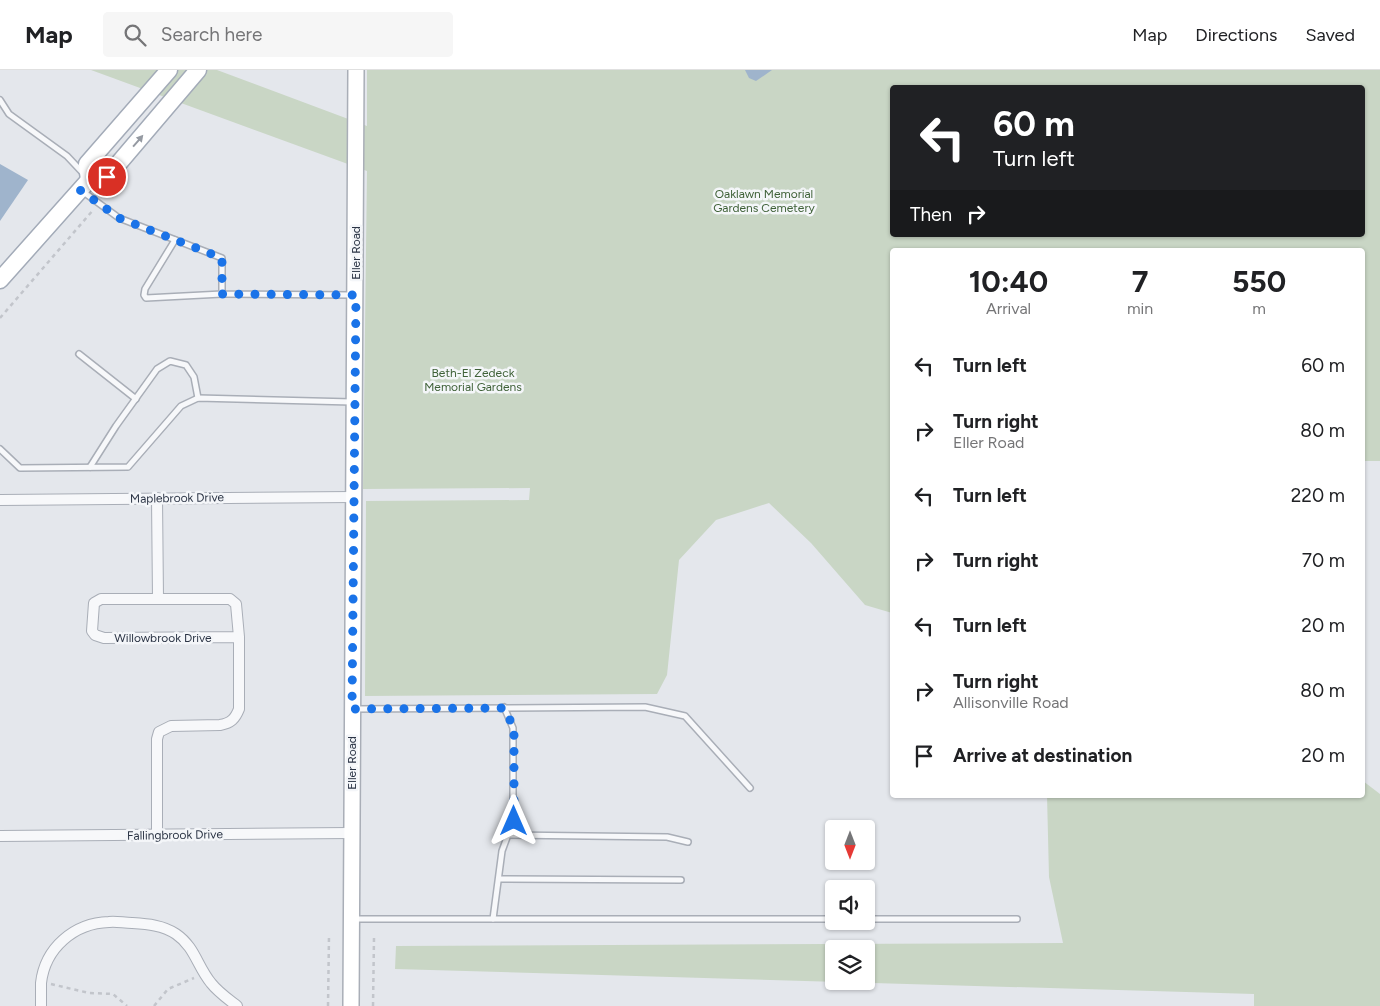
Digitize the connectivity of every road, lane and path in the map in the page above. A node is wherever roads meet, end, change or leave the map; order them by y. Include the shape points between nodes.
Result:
1 (169, 70) edge
2 (198, 70) edge
3 (356, 70) edge
4 (0, 100) edge
5 (84, 185) junction
6 (98, 204) junction
7 (175, 240) junction
8 (1, 277) edge
9 (222, 294) junction
10 (356, 295) junction
11 (0, 318) edge
12 (79, 354) dead end
13 (198, 398) junction
14 (136, 399) junction
15 (356, 402) junction
16 (0, 449) edge
17 (90, 467) junction
18 (354, 497) junction
19 (158, 498) junction
20 (0, 500) edge
21 (158, 598) junction
22 (239, 637) junction
23 (504, 708) junction
24 (352, 709) junction
25 (750, 788) dead end
26 (351, 833) junction
27 (156, 835) junction
28 (508, 835) junction
29 (0, 836) edge
30 (688, 842) dead end
31 (499, 879) junction
32 (681, 880) dead end
33 (352, 919) junction
34 (493, 919) junction
35 (825, 919) edge
36 (875, 919) edge
37 (1017, 919) dead end
38 (329, 936) dead end
39 (374, 938) dead end
40 (205, 974) junction
41 (42, 980) junction
42 (41, 1006) edge
43 (127, 1006) edge
44 (154, 1006) edge
45 (237, 1006) edge
46 (328, 1006) edge
47 (351, 1006) edge
48 (373, 1006) edge

1 - 5 main road via 87,164
5 -> 2 main road via 107,177
3 - 10 street, Eller Road
4 - 5 lane via 9,114 68,156
5 - 6 lane
5 - 8 main road
6 - 7 lane via 119,218
6 - 11 path
7 - 9 lane via 222,258
7 - 9 lane via 145,289 146,298
9 - 10 lane
10 - 15 street, Eller Road
12 - 14 lane
13 - 14 lane via 194,377 186,365 170,361 157,369
13 - 15 lane
13 - 17 lane via 181,406 128,467
14 - 17 lane
15 - 18 street, Eller Road
16 - 17 lane via 20,468
18 - 19 street, Maplebrook Drive
18 - 24 street, Eller Road
19 - 20 street, Maplebrook Drive
19 - 21 street
21 - 22 street, Willowbrook Drive via 230,599 236,604
21 - 22 street, Willowbrook Drive via 97,601 94,603 92,631 104,638
22 - 27 street, Willowbrook Drive via 239,709 235,718 228,724 171,726 159,732
23 - 24 lane
23 - 25 lane via 645,707 685,716
23 - 28 lane via 514,728 514,821
24 - 26 street, Eller Road
26 - 27 street, Fallingbrook Drive
26 - 33 street, Eller Road
27 - 29 street, Fallingbrook Drive
28 - 30 lane via 667,837
28 - 31 lane via 502,851
31 - 32 lane
31 - 34 lane
33 - 34 lane
33 - 47 street, Eller Road
34 - 35 lane
36 - 37 lane
38 - 46 path
39 - 48 path
40 - 41 street via 185,940 173,932 160,926 109,922 86,926 68,936 50,954
40 - 44 path via 168,989
40 - 45 street
41 - 42 street
41 - 43 path via 89,993 113,994

